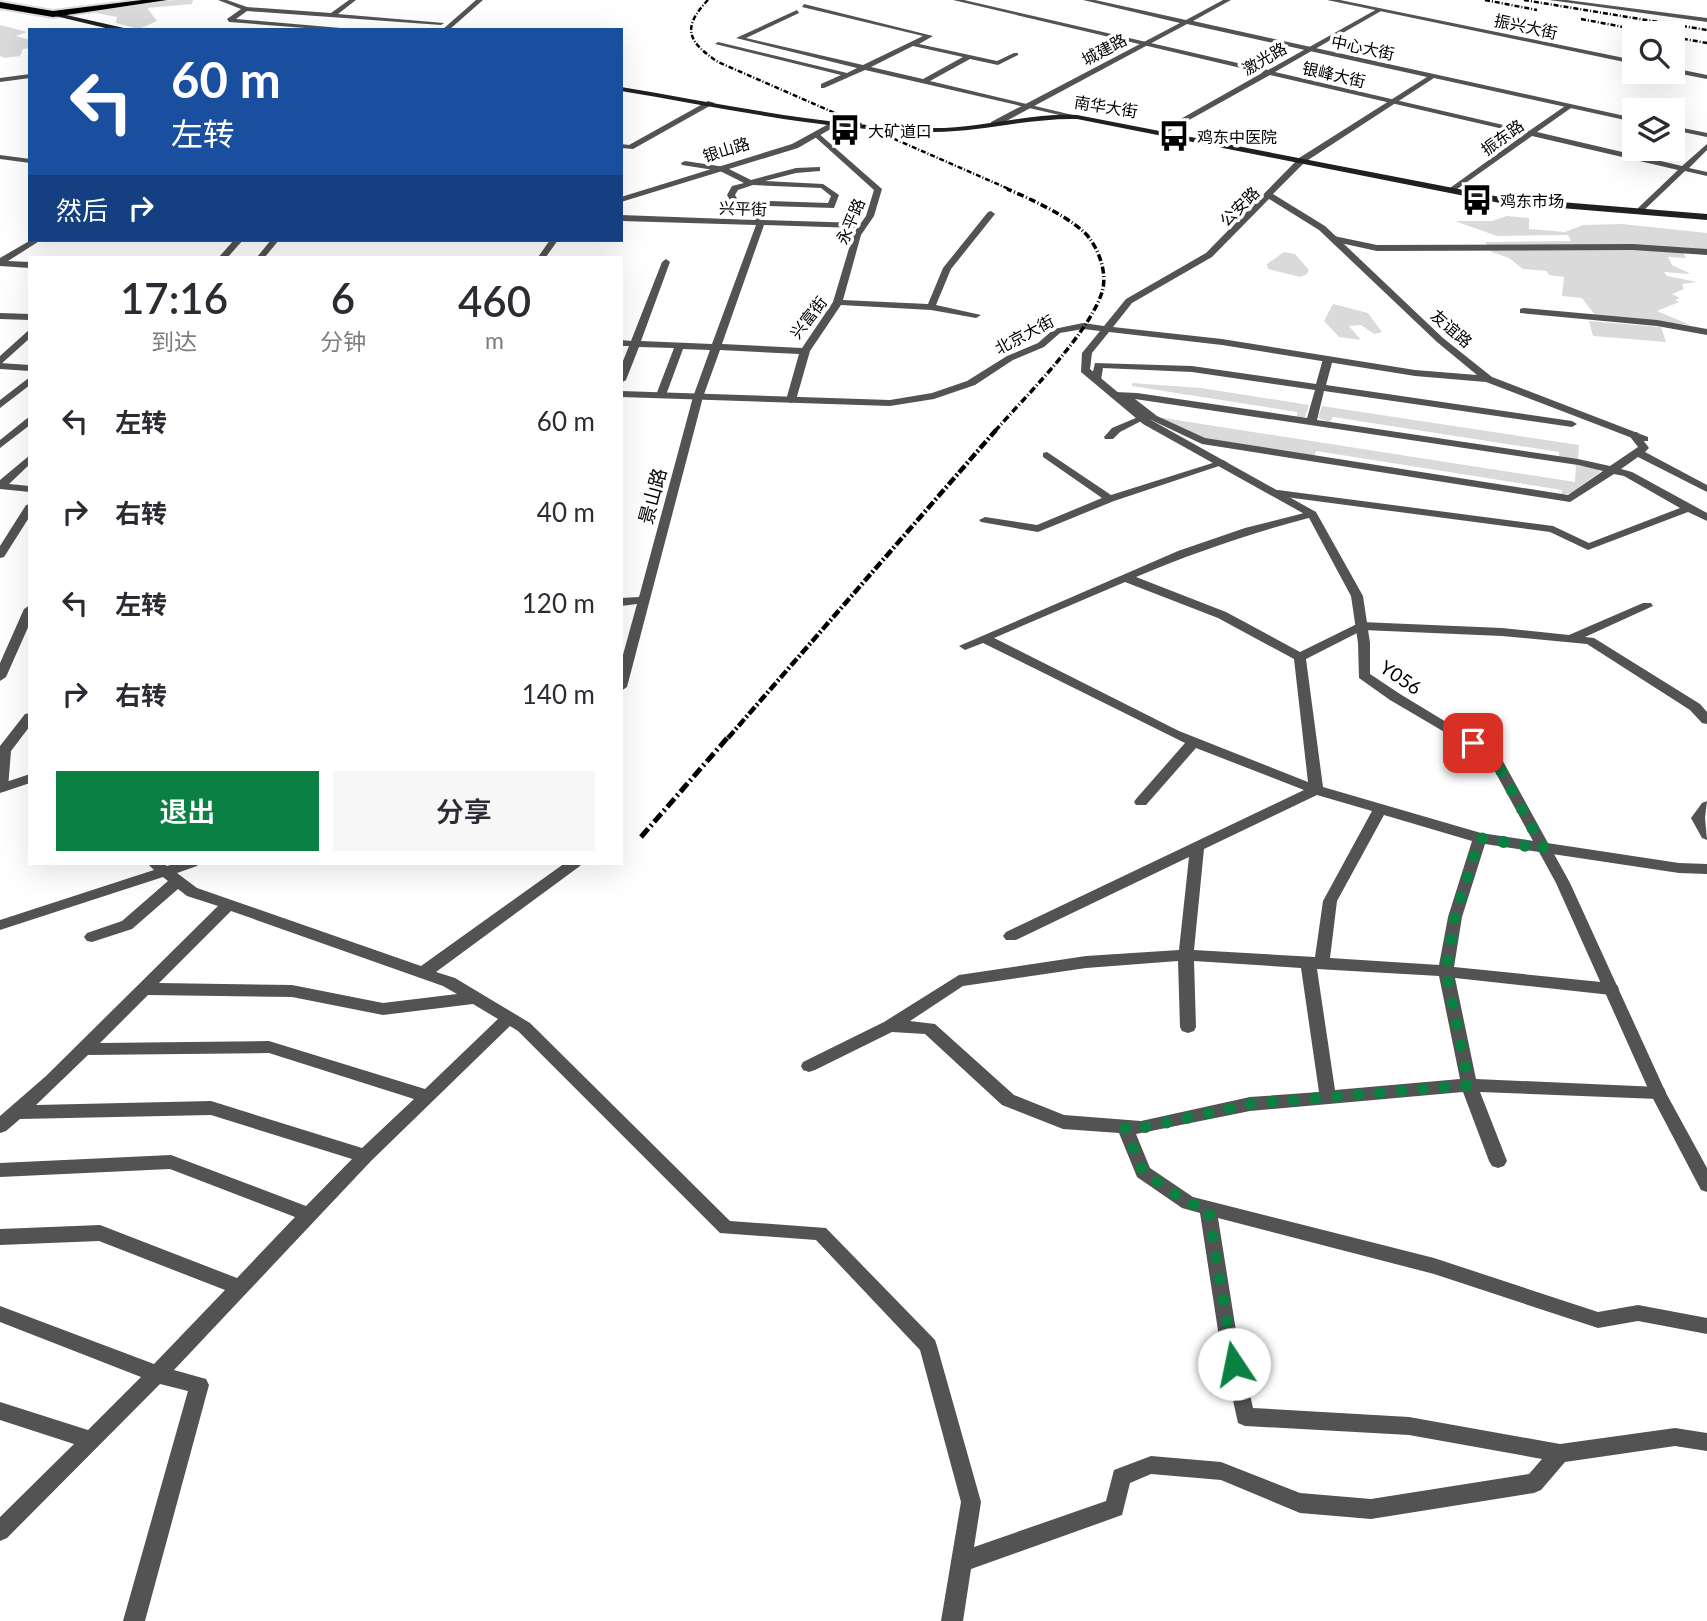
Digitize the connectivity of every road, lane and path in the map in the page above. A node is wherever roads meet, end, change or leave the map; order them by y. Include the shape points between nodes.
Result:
1 (163, 0) edge
2 (221, 0) edge
3 (353, 0) edge
4 (480, 0) edge
5 (956, 0) edge
6 (1086, 0) edge
7 (1228, 0) edge
8 (1330, 0) edge
9 (1552, 0) edge
10 (0, 4) edge
11 (804, 6) dead end
12 (246, 9) junction
13 (1379, 10) junction
14 (797, 12) dead end
15 (53, 14) junction
16 (332, 15) junction
17 (1707, 20) edge
18 (1182, 23) junction
19 (316, 26) junction
20 (443, 26) edge
21 (115, 28) edge
22 (338, 28) edge
23 (718, 44) dead end
24 (912, 44) junction
25 (1143, 44) junction
26 (1307, 50) junction
27 (1016, 54) dead end
28 (970, 57) junction
29 (1622, 60) edge
30 (865, 67) junction
31 (1685, 72) edge
32 (1267, 73) junction
33 (848, 75) junction
34 (1433, 76) junction
35 (28, 77) edge
36 (1707, 77) edge
37 (0, 80) edge
38 (923, 80) junction
39 (822, 82) dead end
40 (623, 89) edge
41 (1393, 102) junction
42 (711, 103) junction
43 (1029, 105) junction
44 (1568, 106) junction
45 (1077, 117) junction
46 (1622, 117) edge
47 (837, 123) junction
48 (994, 124) junction
49 (1685, 130) edge
50 (1164, 132) junction
51 (1530, 133) junction
52 (817, 134) junction
53 (1707, 135) edge
54 (1707, 145) edge
55 (623, 146) edge
56 (0, 157) edge
57 (1302, 160) junction
58 (28, 161) edge
59 (685, 163) dead end
60 (1684, 168) junction
61 (722, 169) junction
62 (817, 169) dead end
63 (1707, 174) edge
64 (751, 183) junction
65 (1453, 190) junction
66 (1269, 195) junction
67 (623, 199) edge
68 (765, 204) junction
69 (1641, 211) junction
70 (991, 214) dead end
71 (1707, 217) edge
72 (623, 218) edge
73 (761, 223) junction
74 (863, 226) junction
75 (1334, 239) junction
76 (34, 242) edge
77 (237, 242) edge
78 (273, 242) edge
79 (1707, 252) edge
80 (224, 256) edge
81 (262, 256) edge
82 (0, 262) edge
83 (666, 262) dead end
84 (28, 265) edge
85 (838, 302) junction
86 (931, 307) junction
87 (1522, 311) dead end
88 (976, 315) dead end
89 (0, 316) edge
90 (28, 317) edge
91 (1108, 328) junction
92 (1707, 332) edge
93 (28, 334) edge
94 (623, 343) edge
95 (635, 343) junction
96 (680, 345) junction
97 (718, 347) junction
98 (805, 351) junction
99 (1328, 359) junction
100 (0, 364) edge
101 (28, 368) edge
102 (1085, 370) joint
103 (623, 375) edge
104 (1488, 379) junction
105 (1096, 380) junction
106 (28, 382) edge
107 (1321, 388) junction
108 (623, 394) edge
109 (661, 395) junction
110 (1120, 396) junction
111 (698, 397) junction
112 (790, 400) junction
113 (0, 405) edge
114 (1142, 418) junction
115 (28, 421) edge
116 (1311, 422) junction
117 (1572, 424) dead end
118 (1109, 437) dead end
119 (0, 444) edge
120 (1637, 452) junction
121 (1046, 455) dead end
122 (28, 460) edge
123 (1223, 463) junction
124 (1611, 469) junction
125 (0, 486) edge
126 (28, 489) edge
127 (1707, 489) edge
128 (1278, 493) junction
129 (1110, 499) junction
130 (1689, 508) junction
131 (28, 510) edge
132 (1312, 514) junction
133 (1707, 518) edge
134 (985, 520) dead end
135 (0, 555) edge
136 (1127, 578) junction
137 (644, 600) junction
138 (623, 602) edge
139 (1647, 607) dead end
140 (28, 614) edge
141 (1362, 626) junction
142 (984, 638) junction
143 (1571, 639) junction
144 (965, 646) dead end
145 (1300, 657) junction
146 (0, 677) edge
147 (623, 679) edge
148 (1701, 705) edge
149 (28, 719) edge
150 (1707, 720) edge
151 (1194, 742) junction
152 (2, 750) edge
153 (28, 779) edge
154 (1, 788) edge
155 (1316, 790) junction
156 (1142, 802) dead end
157 (1707, 806) edge
158 (1380, 809) junction
159 (1707, 835) edge
160 (1480, 838) junction
161 (1197, 849) junction
162 (1544, 849) junction
163 (186, 865) edge
164 (572, 865) edge
165 (1707, 869) edge
166 (166, 872) edge
167 (228, 905) junction
168 (0, 925) edge
169 (1011, 936) dead end
170 (92, 937) dead end
171 (1186, 955) junction
172 (1315, 963) junction
173 (1446, 971) junction
174 (423, 973) junction
175 (144, 989) junction
176 (1611, 989) junction
177 (476, 998) junction
178 (509, 1018) junction
179 (890, 1026) junction
180 (1188, 1027) dead end
181 (84, 1049) junction
182 (809, 1066) dead end
183 (1469, 1085) junction
184 (1658, 1093) junction
185 (427, 1097) junction
186 (1328, 1097) junction
187 (16, 1112) junction
188 (0, 1126) edge
189 (1125, 1127) junction
190 (365, 1156) junction
191 (1498, 1161) dead end
192 (0, 1170) edge
193 (1707, 1185) edge
194 (1208, 1208) junction
195 (309, 1214) junction
196 (0, 1237) edge
197 (239, 1287) junction
198 (0, 1314) edge
199 (1707, 1326) edge
200 (157, 1374) junction
201 (0, 1412) edge
202 (91, 1440) junction
203 (1707, 1443) edge
204 (1560, 1453) junction
205 (3, 1525) edge
206 (962, 1562) junction
207 (134, 1621) edge
208 (952, 1621) edge

1 - 15 highway
2 - 12 street
3 - 16 street
4 - 20 street
5 - 25 street, 银峰大街
6 - 18 street, 中心大街
7 - 18 street, 城建路
8 - 13 street, 振兴大街
9 - 17 street
10 - 15 highway
11 - 24 street via 930,36
12 - 16 street
12 - 19 street via 229,20
13 - 26 street, 激光路
13 - 29 street, 振兴大街
14 - 30 street via 739,38
15 - 21 main road
16 - 19 street
16 - 20 street
18 - 25 street, 城建路
18 - 26 street, 中心大街
19 - 22 street
23 - 33 street
24 - 28 street
24 - 30 street
25 - 32 street, 银峰大街
25 - 43 street, 城建路
26 - 32 street, 激光路
26 - 34 street, 中心大街
27 - 28 street via 998,63
28 - 38 street
30 - 33 street
30 - 38 street
31 - 36 street
32 - 41 street, 银峰大街
32 - 50 street, 激光路
33 - 39 street
34 - 41 street, 公安路
34 - 44 street, 中心大街
35 - 37 street
38 - 43 street
40 - 42 main road, 南华大街
41 - 51 street, 银峰大街
41 - 57 street, 公安路
42 - 47 main road, 南华大街
42 - 55 street via 630,147
43 - 45 street
43 - 48 street, 城建路
44 - 46 street, 中心大街
44 - 51 street, 振东路
45 - 48 main road, 南华大街 via 1042,116
45 - 50 main road, 南华大街
47 - 48 main road, 南华大街 via 936,130
47 - 52 street, 银山路
49 - 53 street
50 - 57 main road, 南华大街
51 - 60 street, 银峰大街
51 - 65 street, 振东路
52 - 61 street, 银山路 via 795,146
52 - 74 street, 永平路 via 878,189
54 - 60 street
56 - 58 street
57 - 65 main road, 南华大街
57 - 66 street, 公安路
59 - 61 street
60 - 63 street, 银峰大街
60 - 69 street
61 - 64 street
61 - 67 street, 银山路
62 - 64 street via 800,168
64 - 68 street via 735,188 731,195 736,202
64 - 68 street via 822,186 835,195 831,206
65 - 69 main road, 南华大街 via 1500,200
66 - 75 street, 友谊路
66 - 91 street, 公安路 via 1209,255 1129,301
68 - 73 street, 景山路
69 - 71 main road, 南华大街
70 - 86 street via 947,268
72 - 73 street, 兴平街
73 - 74 street, 兴平街
73 - 97 street, 景山路
74 - 85 street, 永平路
75 - 79 street via 1377,248 1633,247
75 - 104 street, 友谊路
76 - 82 street
77 - 80 street
78 - 81 street
82 - 84 street
83 - 95 street
85 - 86 street, 兴富街
85 - 98 street, 兴富街
86 - 88 street, 兴富街
87 - 92 street
89 - 90 street
91 - 99 street, 北京大街
91 - 102 street, 公安路 via 1087,353
91 - 112 street, 北京大街 via 1057,331 1041,345 971,383 934,396 890,403
93 - 100 street
94 - 95 street, 兴富街
95 - 96 street, 兴富街
95 - 103 street
96 - 97 street, 兴富街
96 - 109 street
97 - 98 street, 兴富街
97 - 111 street, 景山路
98 - 112 street
99 - 104 street, 北京大街
99 - 107 street
100 - 101 street
102 - 105 street, Y056 / Y056
104 - 120 street, 友谊路 via 1638,437 1644,448
105 - 107 street via 1098,365 1192,369
105 - 110 street, Y056 / Y056
106 - 113 street
107 - 116 street
107 - 117 street
108 - 109 street, 北京大街
109 - 111 street, 北京大街
110 - 114 street, Y056 / Y056
110 - 116 street
110 - 124 street via 1202,441 1570,499
111 - 112 street, 北京大街
111 - 137 street, 景山路
114 - 118 street
114 - 123 street, Y056 / Y056
115 - 119 street
116 - 124 street
120 - 124 street
120 - 127 street
121 - 129 street
122 - 125 street
123 - 128 street, Y056 / Y056
123 - 129 street
124 - 130 street
125 - 126 street
128 - 130 street via 1553,529 1588,547
128 - 132 street, Y056 / Y056
129 - 134 street via 1038,529
130 - 133 street
131 - 135 street
132 - 136 street via 1182,553
132 - 141 street, Y056 / Y056 via 1357,596
136 - 142 street
136 - 145 street via 1222,615
137 - 138 street
137 - 147 street, 景山路
139 - 143 street
140 - 146 street
141 - 143 street
141 - 145 street
141 - 162 street, Y056 / Y056 via 1364,675 1492,754
142 - 144 street
142 - 151 street
143 - 148 street via 1590,641
145 - 155 street
148 - 150 street
149 - 152 street
151 - 155 street
151 - 156 street
152 - 154 street
153 - 154 street
155 - 158 street
155 - 161 street
157 - 159 street via 1698,818
158 - 160 street
158 - 172 street via 1330,901
160 - 162 street
160 - 173 street via 1455,916
161 - 169 street
161 - 171 street
162 - 165 street
162 - 176 street, Y056 / Y056
163 - 166 street
164 - 174 street
166 - 167 street via 192,892
166 - 168 street
166 - 170 street via 127,925
167 - 174 street
167 - 175 street
171 - 172 street
171 - 179 street via 1086,962 959,981
171 - 180 street
172 - 173 street
172 - 186 street
173 - 176 street
173 - 183 street
174 - 177 street
175 - 177 street via 292,991 383,1009
175 - 181 street
176 - 184 street, Y056 / Y056
177 - 178 street
178 - 185 street
178 - 206 street via 524,1027 726,1228 820,1233 928,1346 971,1502
179 - 182 street
179 - 189 street via 929,1028 1008,1100 1063,1122
181 - 185 street via 270,1047
181 - 187 street
183 - 184 street
183 - 186 street
183 - 191 street
184 - 193 street, Y056 / Y056
185 - 190 street
186 - 189 street via 1250,1104 1141,1128
187 - 188 street
187 - 190 street via 211,1108
189 - 194 street via 1143,1172 1188,1203
190 - 195 street
192 - 195 street via 171,1162
194 - 199 street via 1434,1266 1598,1320 1638,1313
194 - 204 street via 1245,1417 1409,1426
195 - 197 street
196 - 197 street via 100,1233
197 - 200 street
198 - 200 street
200 - 202 street
200 - 207 street via 199,1385
201 - 202 street
202 - 205 street
203 - 204 street via 1675,1437
204 - 206 street via 1534,1483 1371,1508 1300,1503 1221,1471 1151,1465 1121,1477 1115,1508
206 - 208 street

